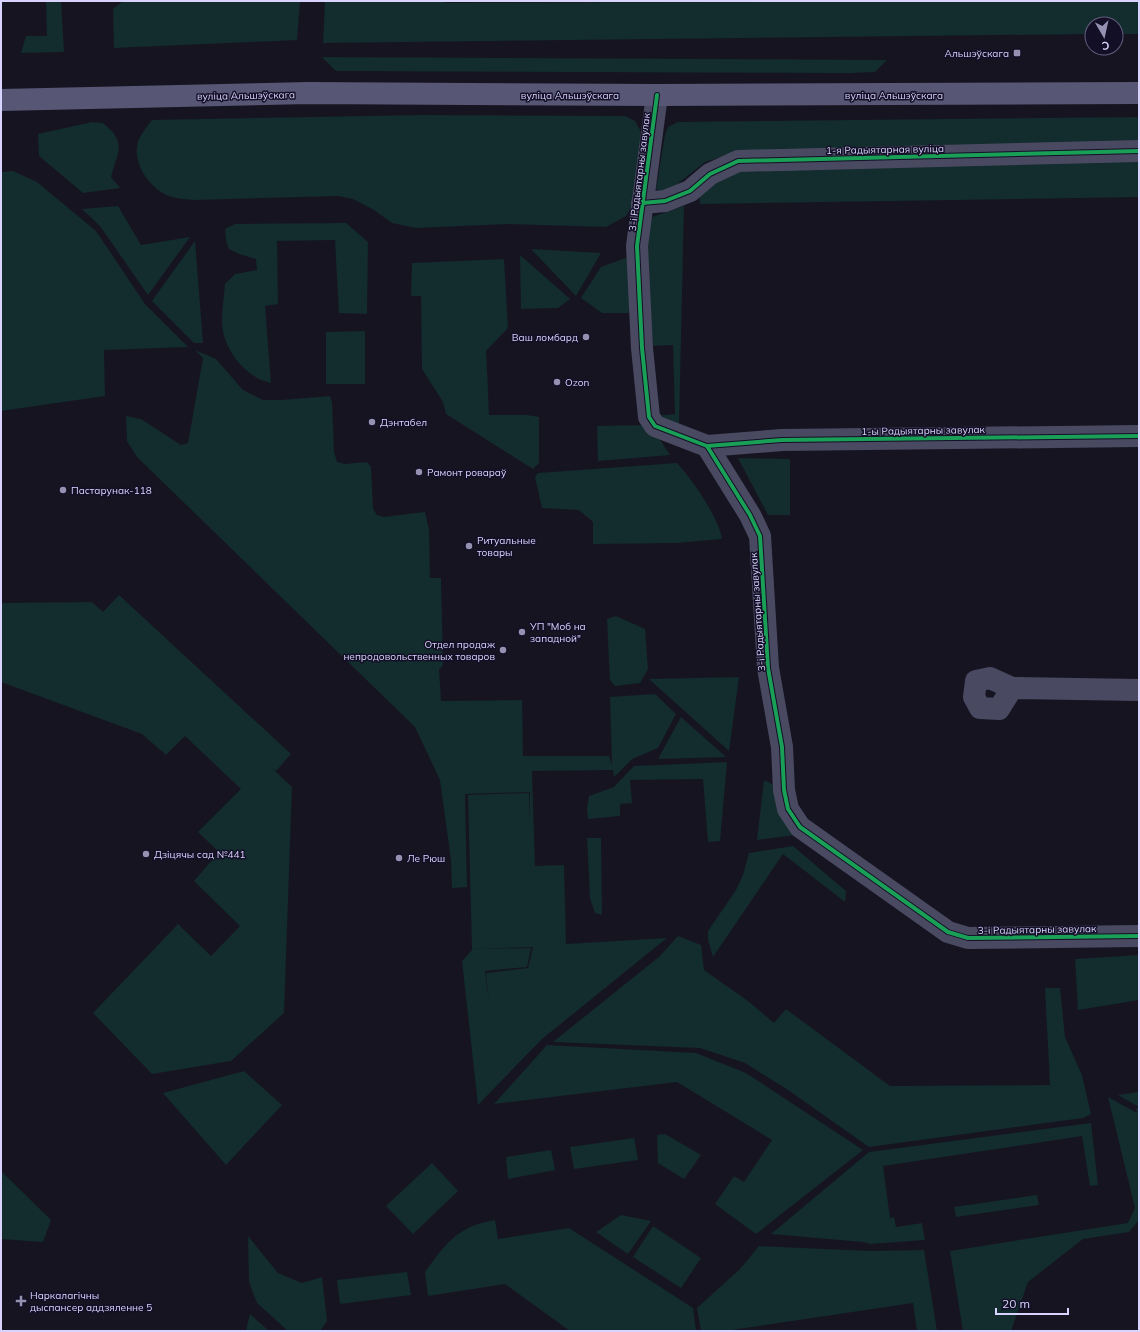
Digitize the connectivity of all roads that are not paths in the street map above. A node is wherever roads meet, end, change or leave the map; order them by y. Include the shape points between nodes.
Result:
1 (1139, 93) edge
2 (657, 95) junction
3 (1, 100) edge
4 (1139, 151) edge
5 (642, 203) junction
6 (1139, 436) edge
7 (707, 446) junction
8 (1012, 688) dead end
9 (1139, 690) edge
10 (1139, 936) edge

1 - 2 main road, вуліца Альшэўскага
2 - 3 main road, вуліца Альшэўскага via 309,93
2 - 5 street, 3-і Радыятарны завулак
4 - 5 street, 1-я Радыятарная вуліца via 738,161 710,174 690,191 665,201
5 - 7 street, 3-і Радыятарны завулак via 637,246 642,348 649,417 656,426
6 - 7 street, 1-ы Радыятарны завулак via 782,440
7 - 10 street, 3-і Радыятарны завулак via 750,515 760,536 768,668 782,747 784,790 788,809 800,827 948,932 968,938
8 - 9 street

